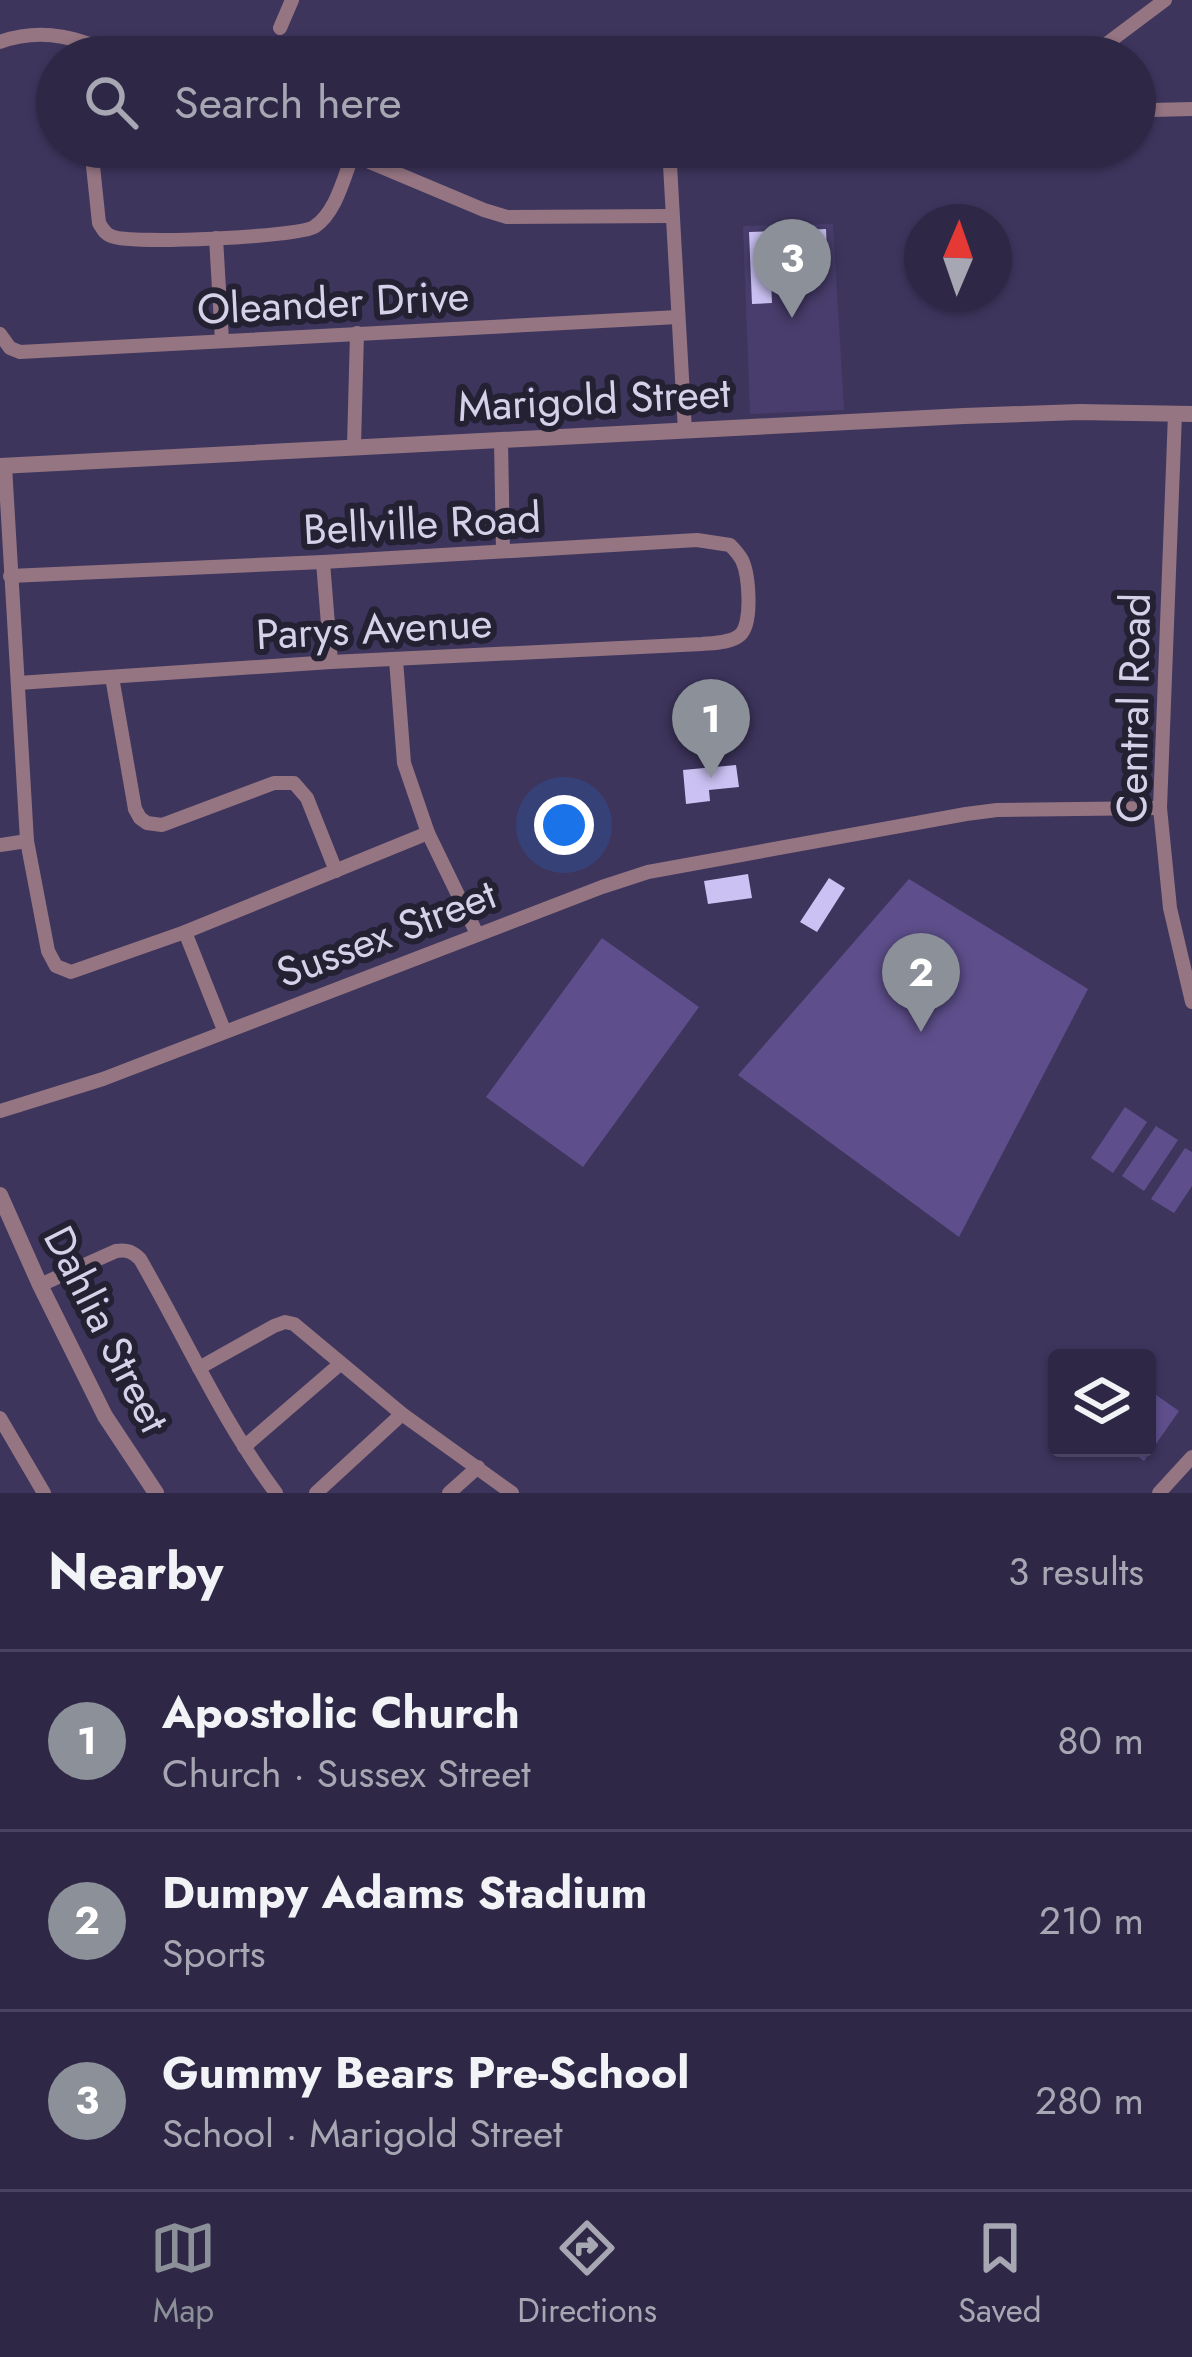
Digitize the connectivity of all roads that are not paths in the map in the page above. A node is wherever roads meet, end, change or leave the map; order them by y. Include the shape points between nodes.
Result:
1 (292, 0) edge
2 (1165, 0) edge
3 (280, 28) dead end
4 (65, 36) edge
5 (1117, 36) edge
6 (0, 42) edge
7 (1192, 109) edge
8 (1156, 110) edge
9 (93, 168) edge
10 (347, 168) edge
11 (386, 168) edge
12 (670, 168) edge
13 (671, 216) junction
14 (216, 238) junction
15 (678, 317) junction
16 (356, 333) junction
17 (0, 334) edge
18 (222, 340) junction
19 (1184, 414) edge
20 (685, 431) junction
21 (501, 440) junction
22 (354, 446) junction
23 (3, 466) edge
24 (503, 551) junction
25 (323, 562) junction
26 (10, 577) junction
27 (732, 639) joint
28 (396, 660) junction
29 (331, 662) junction
30 (112, 677) junction
31 (18, 683) junction
32 (1160, 808) junction
33 (428, 833) junction
34 (27, 841) junction
35 (0, 845) edge
36 (336, 871) junction
37 (185, 932) junction
38 (477, 934) junction
39 (1192, 1002) edge
40 (224, 1030) junction
41 (0, 1111) edge
42 (0, 1196) edge
43 (40, 1285) junction
44 (340, 1364) junction
45 (199, 1368) junction
46 (402, 1414) junction
47 (0, 1418) edge
48 (14, 1445) junction
49 (244, 1448) junction
50 (0, 1453) edge
51 (1192, 1457) edge
52 (478, 1467) junction
53 (44, 1493) edge
54 (156, 1493) edge
55 (276, 1493) edge
56 (316, 1493) edge
57 (449, 1493) edge
58 (512, 1493) edge
59 (1159, 1493) edge

1 - 3 street
2 - 5 street
4 - 6 street
7 - 8 street
9 - 14 street via 106,234
10 - 14 street via 310,229
11 - 13 street, Oleander Drive via 508,217
12 - 13 street
13 - 15 street
14 - 18 street
15 - 16 street, Oleander Drive
15 - 20 street
16 - 18 street, Oleander Drive
16 - 22 street
17 - 18 street, Oleander Drive via 20,352
19 - 20 street, Marigold Street
19 - 32 street, Central Road
20 - 21 street, Marigold Street
21 - 22 street, Marigold Street
21 - 24 street
22 - 23 street, Marigold Street
23 - 26 street
24 - 25 street, Bellville Road
24 - 27 street, Bellville Road via 730,545 744,564 748,609 745,628
25 - 26 street, Bellville Road
25 - 29 street
26 - 31 street
27 - 28 street, Parys Avenue
28 - 29 street, Parys Avenue
28 - 33 street via 404,763
29 - 30 street, Parys Avenue
30 - 31 street, Parys Avenue
30 - 36 street via 140,818 162,825 274,783 294,783
31 - 34 street
32 - 38 street, Sussex Street via 997,810 687,864
32 - 39 street, Central Road via 1170,908
33 - 36 street
33 - 38 street
34 - 35 street
34 - 37 street via 56,966 84,969
36 - 37 street
37 - 40 street
38 - 40 street, Sussex Street
40 - 41 street, Sussex Street
42 - 43 street, Dahlia Street
43 - 45 street via 116,1251 134,1253
43 - 54 street, Dahlia Street via 105,1416
44 - 45 street via 285,1322
44 - 46 street
44 - 49 street
45 - 49 street
46 - 52 street
46 - 56 street
47 - 48 street
48 - 50 street
48 - 53 street
49 - 55 street
51 - 59 street
52 - 57 street
52 - 58 street

